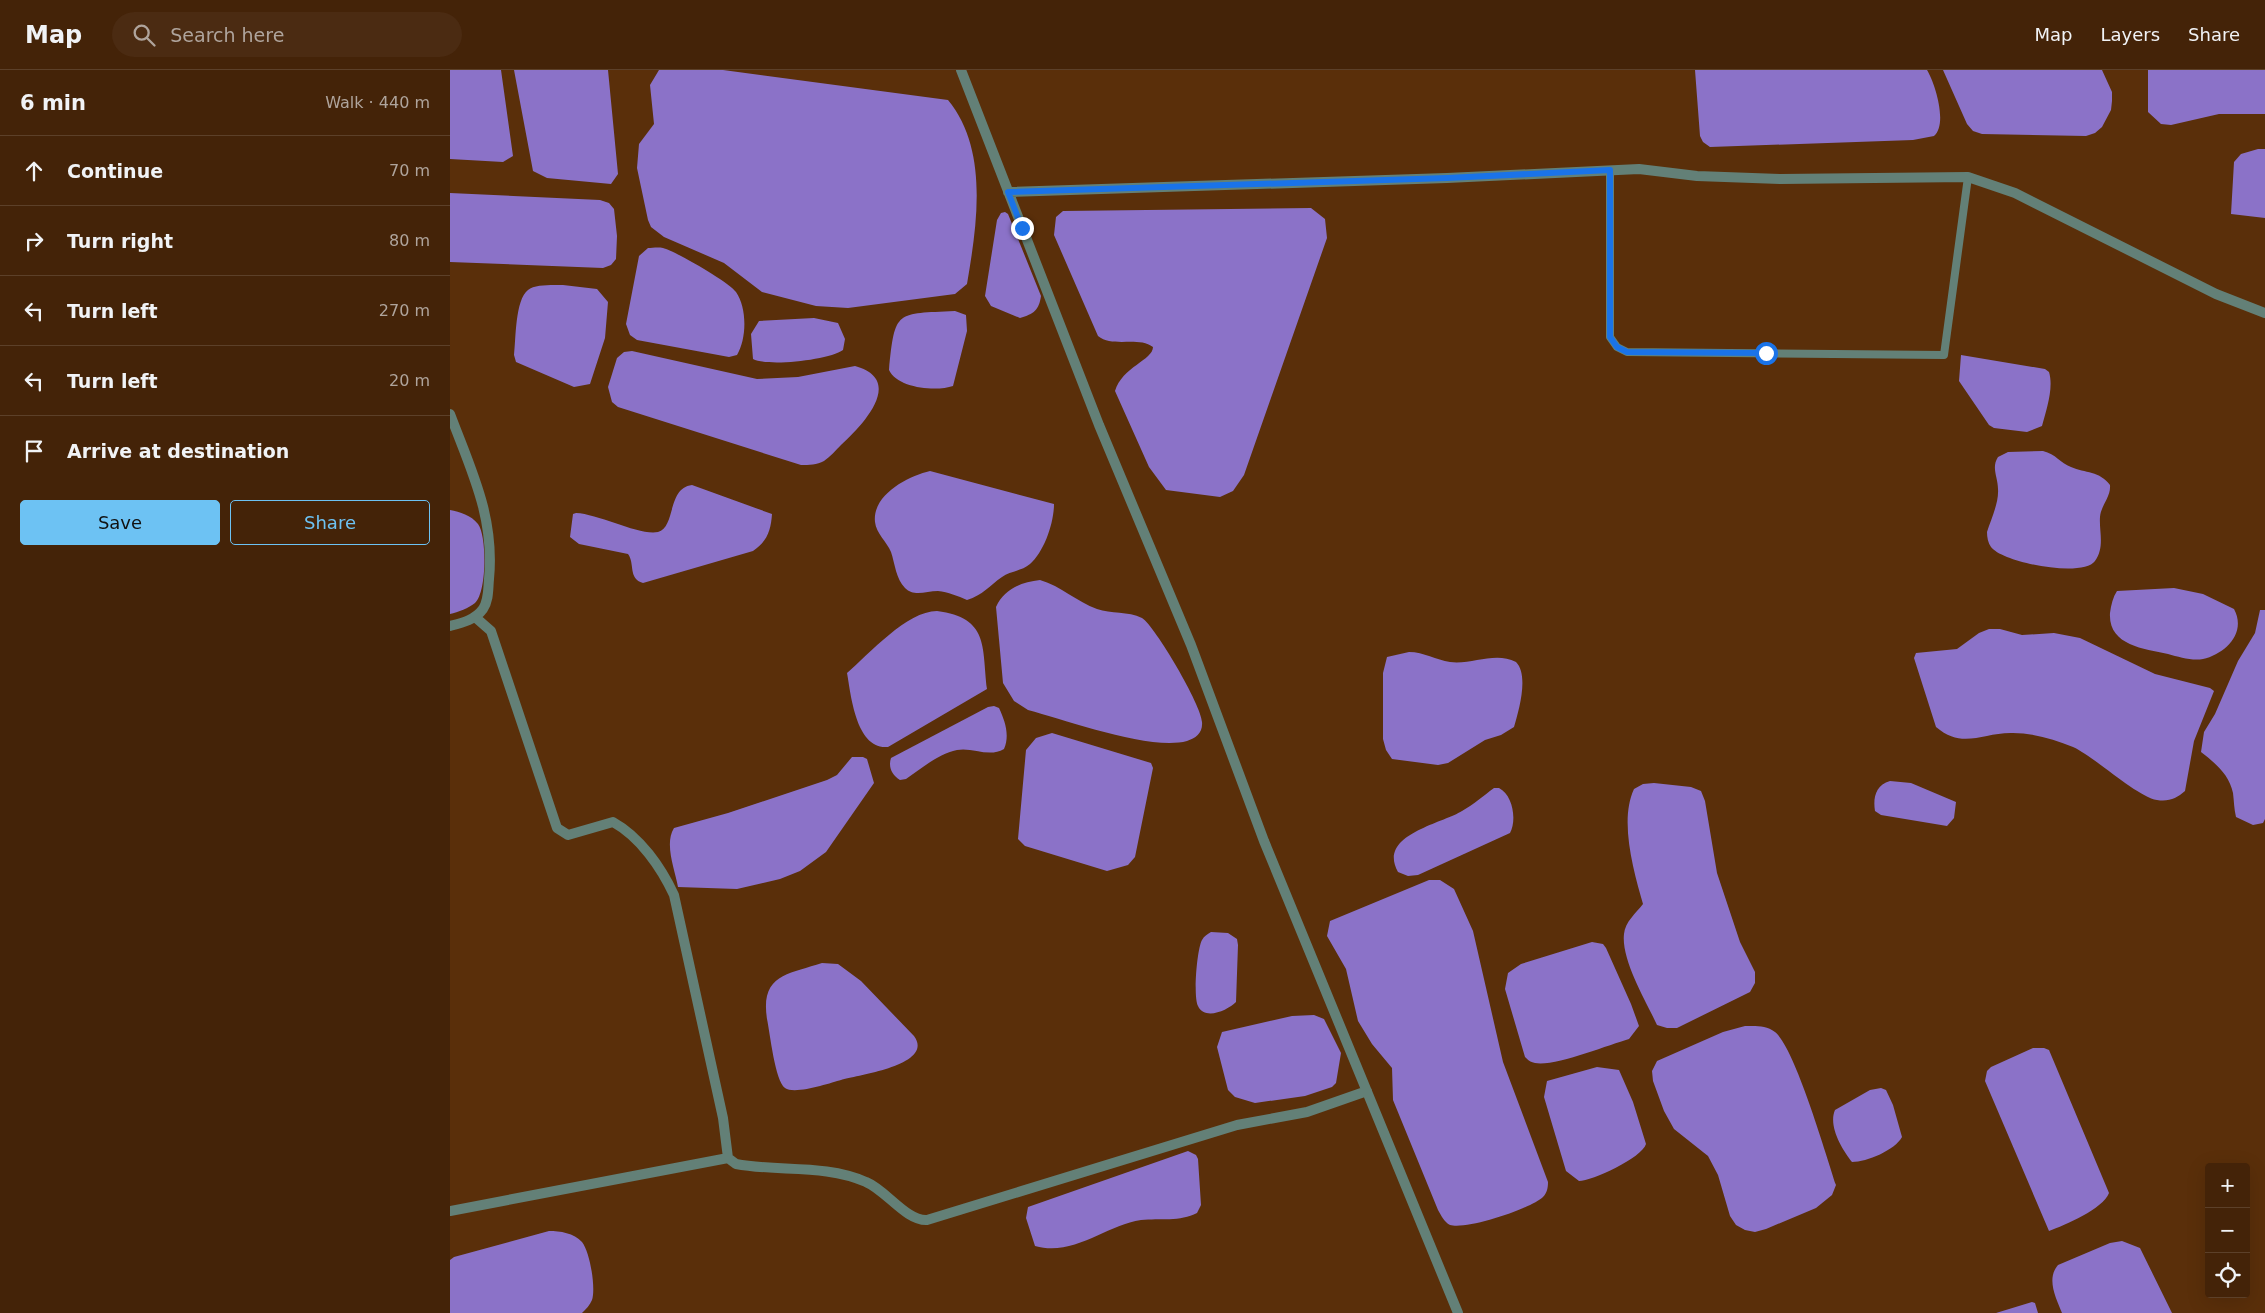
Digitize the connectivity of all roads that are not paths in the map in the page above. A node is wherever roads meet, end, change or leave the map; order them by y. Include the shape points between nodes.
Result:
1 (961, 70) edge
2 (1610, 170) junction
3 (1968, 177) junction
4 (1008, 192) junction
5 (2265, 314) edge
6 (450, 414) edge
7 (475, 617) junction
8 (450, 626) edge
9 (1367, 1091) junction
10 (728, 1158) junction
11 (450, 1211) edge
12 (1458, 1313) edge

1 - 4 street
2 - 3 street via 1639,169 1697,176 1780,179
2 - 3 lane via 1610,337 1617,347 1627,352 1944,355
2 - 4 street
3 - 5 street via 2015,193 2216,294
4 - 9 street via 1099,425 1191,645 1264,840
6 - 7 street via 469,460 491,540 488,597
7 - 8 street
7 - 10 street via 491,631 557,828 568,835 613,822 628,831 666,879 674,895 723,1118
9 - 10 street via 1307,1112 1237,1125 927,1220 915,1219 878,1188 852,1176 810,1169 749,1166 736,1164
9 - 12 street
10 - 11 street

